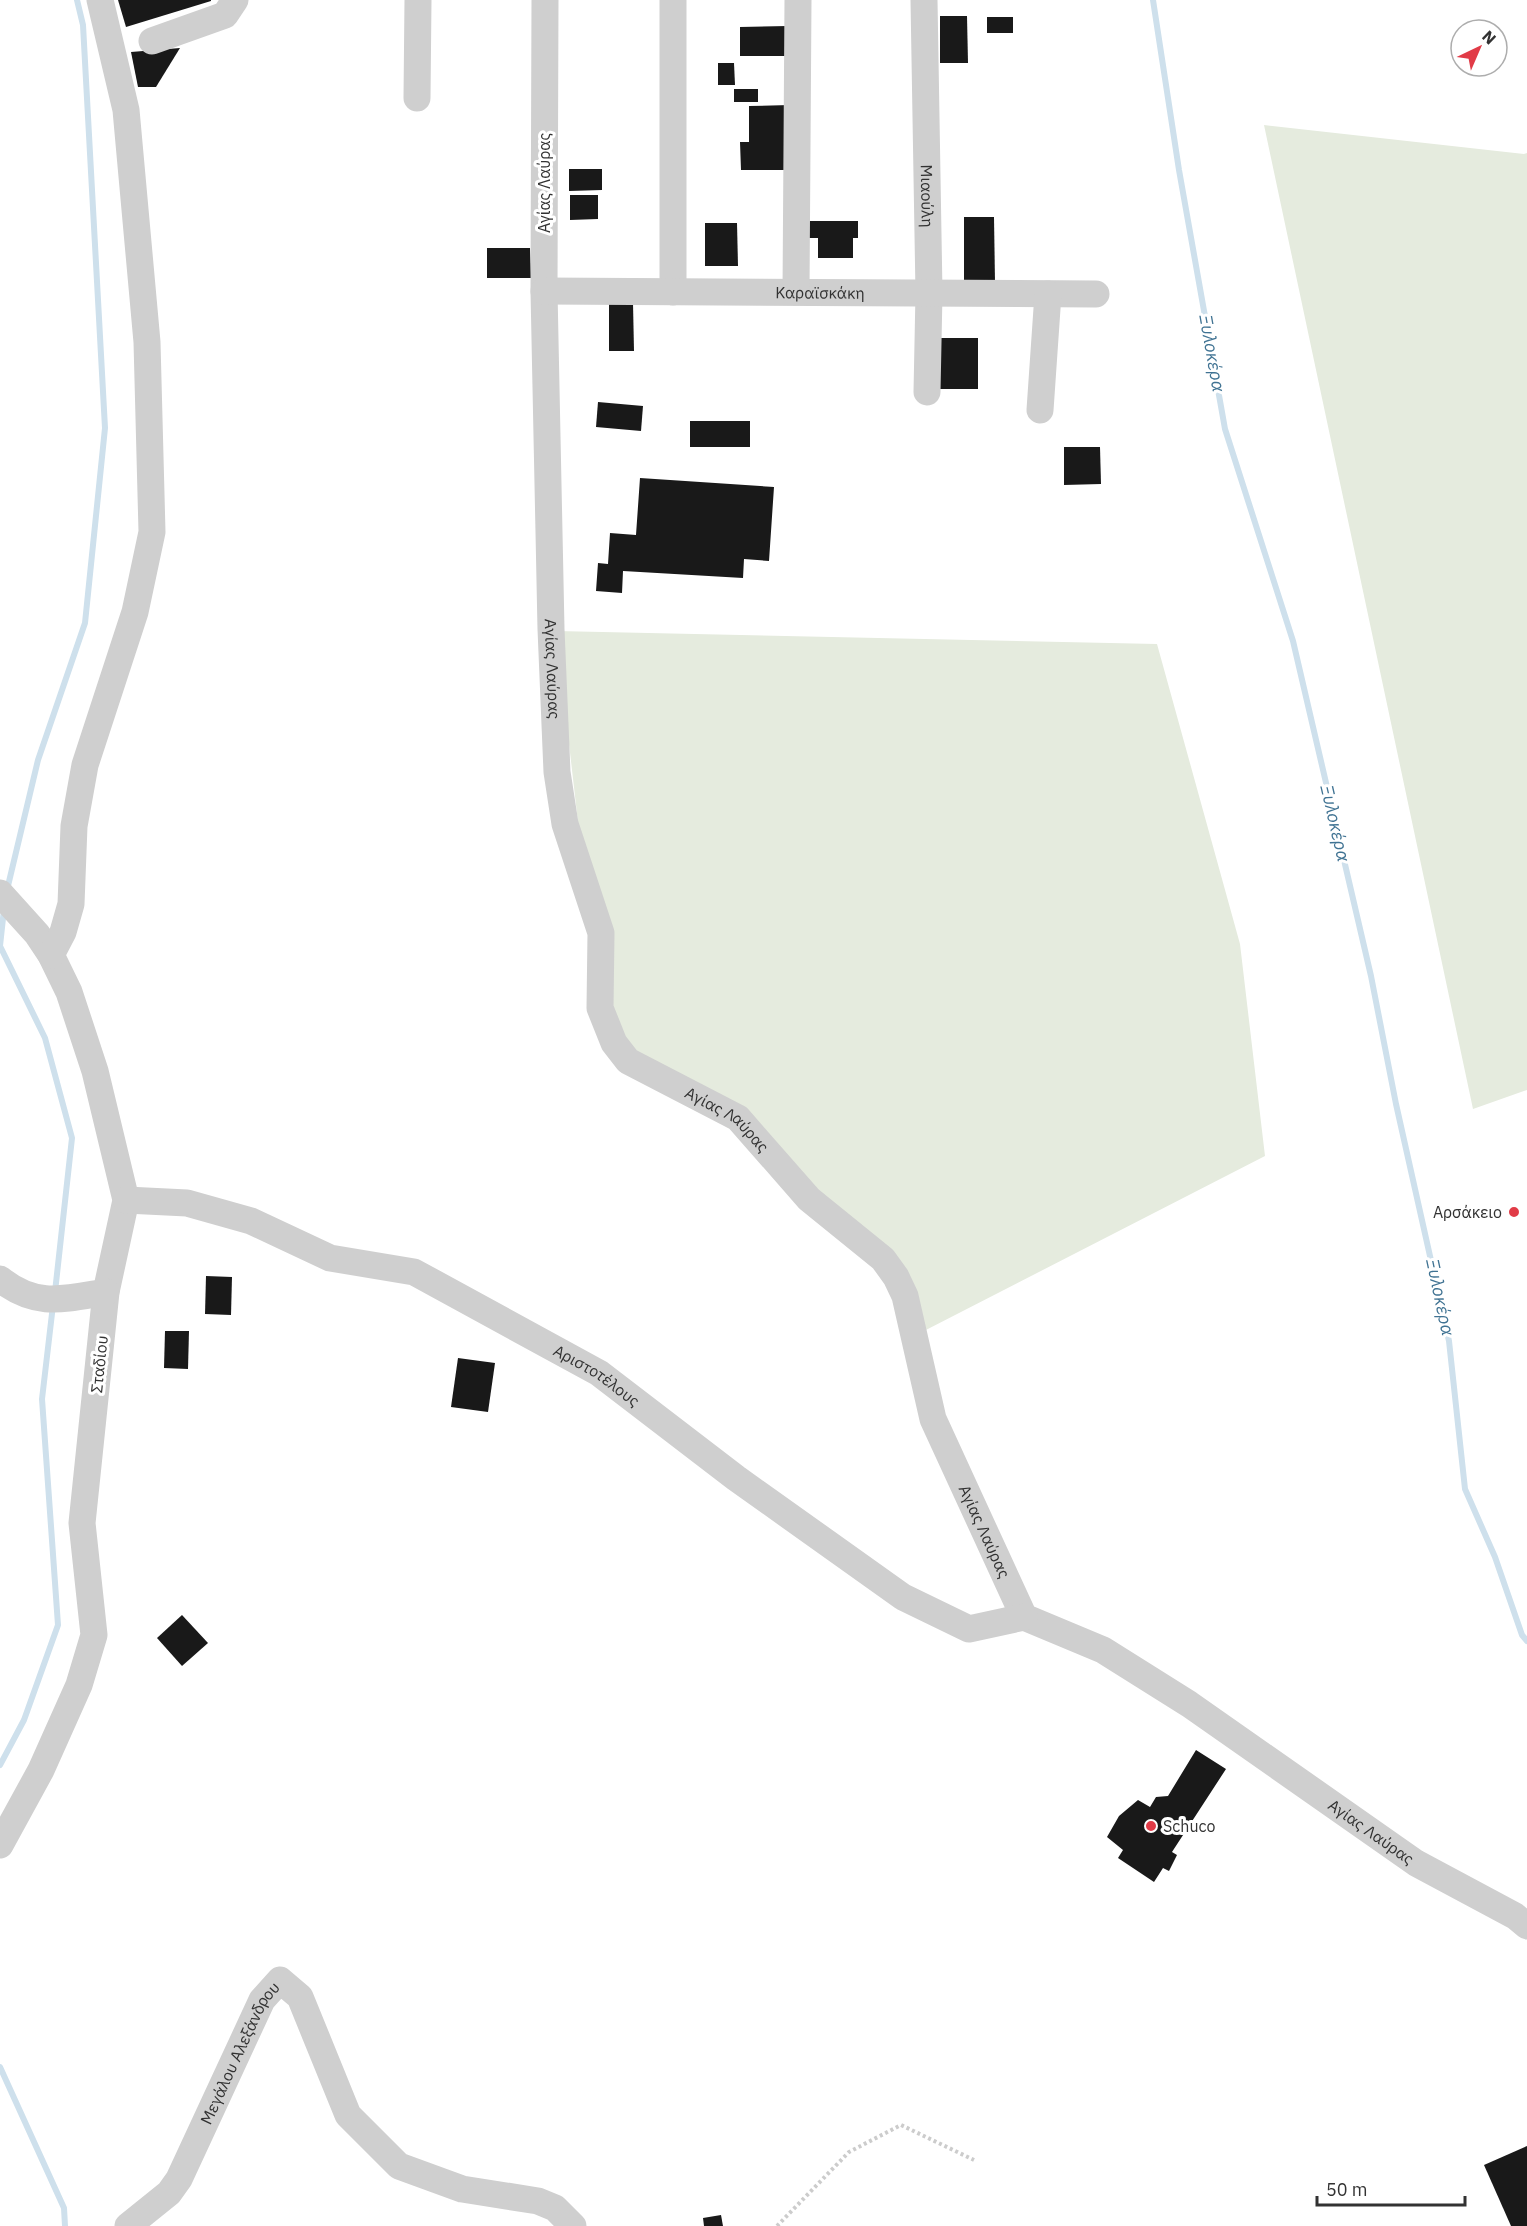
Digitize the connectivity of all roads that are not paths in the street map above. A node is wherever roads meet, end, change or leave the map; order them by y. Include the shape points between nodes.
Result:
1 (100, 0) edge
2 (235, 0) edge
3 (418, 0) edge
4 (545, 0) edge
5 (673, 0) edge
6 (798, 0) edge
7 (924, 0) edge
8 (152, 41) dead end
9 (417, 98) dead end
10 (544, 291) junction
11 (673, 292) junction
12 (796, 292) junction
13 (929, 293) junction
14 (1048, 294) junction
15 (1096, 294) dead end
16 (927, 392) dead end
17 (1040, 410) dead end
18 (0, 893) edge
19 (44, 945) junction
20 (126, 1200) junction
21 (0, 1279) edge
22 (106, 1292) junction
23 (1024, 1617) junction
24 (0, 1845) edge
25 (1527, 1926) edge
26 (128, 2226) edge
27 (573, 2226) edge

1 - 19 street via 126,110 147,342 152,532 135,612 85,765 74,826 71,904 63,932
2 - 8 street via 225,15
3 - 9 street
4 - 10 street, Αγίας Λαύρας
5 - 11 street
6 - 12 street
7 - 13 street, Μιαούλη
10 - 11 street, Καραϊσκάκη
10 - 23 street, Αγίας Λαύρας via 558,772 565,824 601,933 600,1008 614,1043 628,1061 738,1119 809,1199 883,1259 896,1276 933,1419
11 - 12 street, Καραϊσκάκη
12 - 13 street, Καραϊσκάκη
13 - 14 street, Καραϊσκάκη
13 - 16 street, Μιαούλη
14 - 15 street, Καραϊσκάκη
14 - 17 street
18 - 19 street, Σταδίου
19 - 20 street, Σταδίου via 69,992 95,1071
20 - 22 street, Σταδίου
20 - 23 street, Αριστοτέλους via 187,1203 251,1221 330,1258 414,1272 599,1373 903,1598 969,1629
21 - 22 street via 25,1296 54,1299
22 - 24 street, Σταδίου via 82,1523 94,1635 79,1684 46,1759
23 - 25 street, Αγίας Λαύρας via 1103,1650 1190,1704 1416,1863
26 - 27 street, Μεγάλου Αλεξάνδρου via 169,2193 178,2179 262,2000 280,1980 300,1997 348,2115 399,2166 462,2189 538,2201 555,2208

